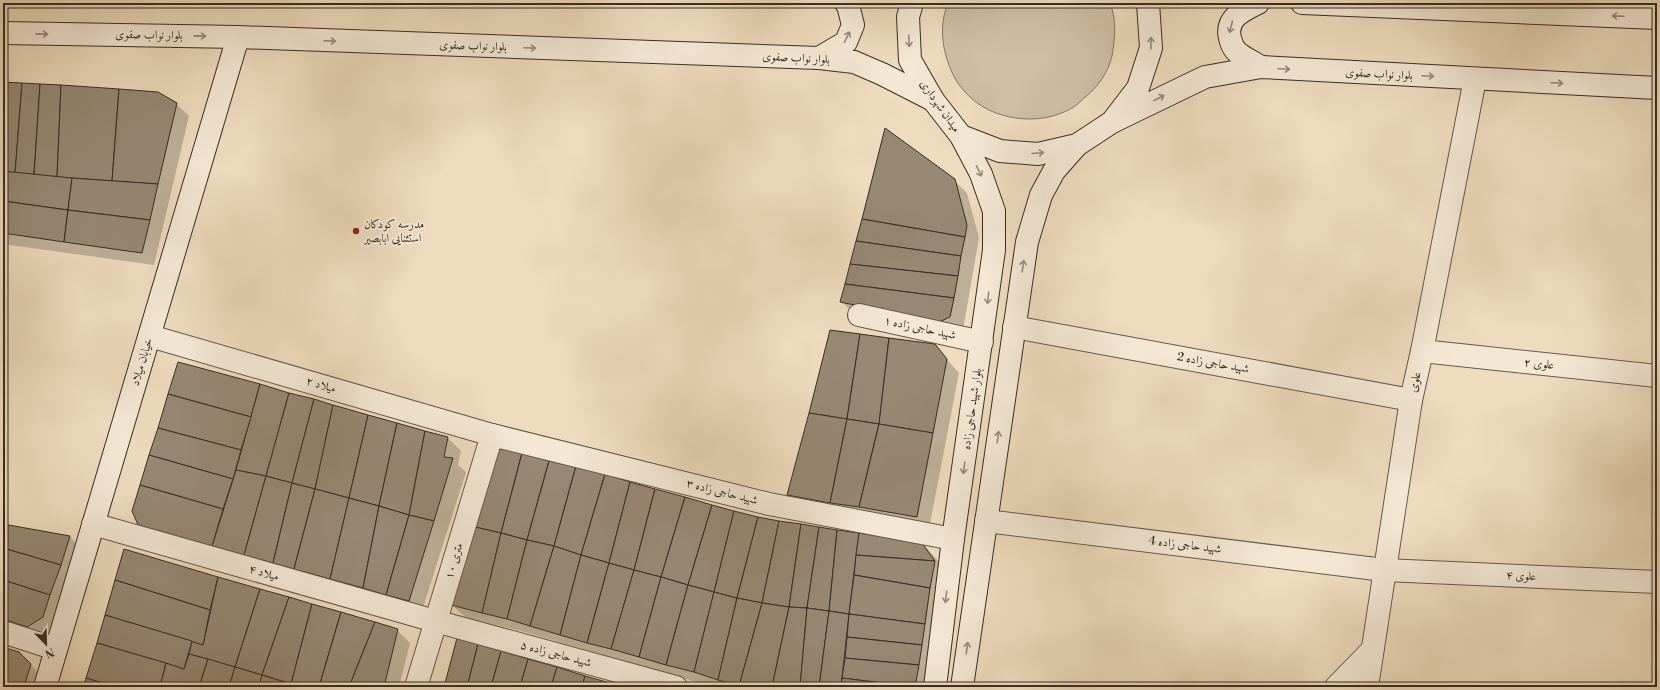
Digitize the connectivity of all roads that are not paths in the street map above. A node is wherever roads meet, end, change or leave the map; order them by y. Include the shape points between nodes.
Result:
1 (846, 3) edge
2 (912, 3) edge
3 (1148, 3) edge
4 (1258, 3) edge
5 (1302, 3) edge
6 (1657, 18) edge
7 (3, 33) edge
8 (238, 37) junction
9 (819, 58) junction
10 (1261, 67) junction
11 (1475, 79) junction
12 (1657, 88) edge
13 (933, 100) junction
14 (1112, 122) junction
15 (961, 136) junction
16 (1077, 145) junction
17 (859, 315) dead end
18 (1014, 327) junction
19 (150, 336) junction
20 (982, 342) junction
21 (1422, 352) junction
22 (1657, 376) edge
23 (1411, 400) junction
24 (492, 435) junction
25 (986, 521) junction
26 (93, 524) junction
27 (953, 539) junction
28 (1384, 570) junction
29 (1657, 582) edge
30 (435, 622) junction
31 (3, 632) edge
32 (56, 649) junction
33 (1372, 650) junction
34 (45, 687) edge
35 (416, 687) edge
36 (676, 687) edge
37 (935, 687) edge
38 (962, 687) edge
39 (1336, 687) edge
40 (1367, 687) edge

9 -> 1 street via 846,42 852,25
2 -> 13 street, میدان شهرداری via 908,17 910,60
14 -> 3 street, میدان شهرداری via 1138,88 1151,48
4 -> 10 street via 1235,17 1229,32 1237,52
6 -> 5 street
7 -> 8 street, بلوار نواب صفوی
8 -> 9 street, بلوار نواب صفوی
8 - 19 street, خیابان میلاد
9 - 13 street, بلوار نواب صفوی via 854,62
10 -> 11 street, بلوار نواب صفوی
14 -> 10 street, بلوار نواب صفوی via 1205,77
11 -> 12 street, بلوار نواب صفوی
11 - 21 street, علوی
13 - 15 street, میدان شهرداری
14 - 16 street, میدان شهرداری
15 -> 16 street, میدان شهرداری via 1000,151 1038,154
15 -> 20 street, بلوار شهید حاجی زاده via 981,174 994,211 994,250
18 -> 16 street via 1027,242 1041,195 1054,171
17 - 20 street, شهید حاجی زاده ۱
18 - 23 street, شهید حاجی زاده 2
25 -> 18 street
19 - 24 street, میلاد ۲
19 - 26 street, خیابان میلاد
20 -> 27 street, بلوار شهید حاجی زاده
21 - 22 street, علوی ۲
21 - 23 street, علوی
23 - 28 street, علوی
24 - 27 street, شهید حاجی زاده ۳ via 769,504
24 - 30 street, ۱۰ متری
25 - 28 street, شهید حاجی زاده 4
38 -> 25 street
26 - 30 street, میلاد ۴
26 - 32 street, خیابان میلاد
27 -> 37 street, بلوار شهید حاجی زاده
28 - 29 street, علوی ۴
28 - 33 street, علوی
30 - 35 street, ۱۰ متری
30 - 36 street, شهید حاجی زاده ۵
31 - 32 street
32 - 34 street, خیابان میلاد
33 - 39 street
33 - 40 street, علوی

